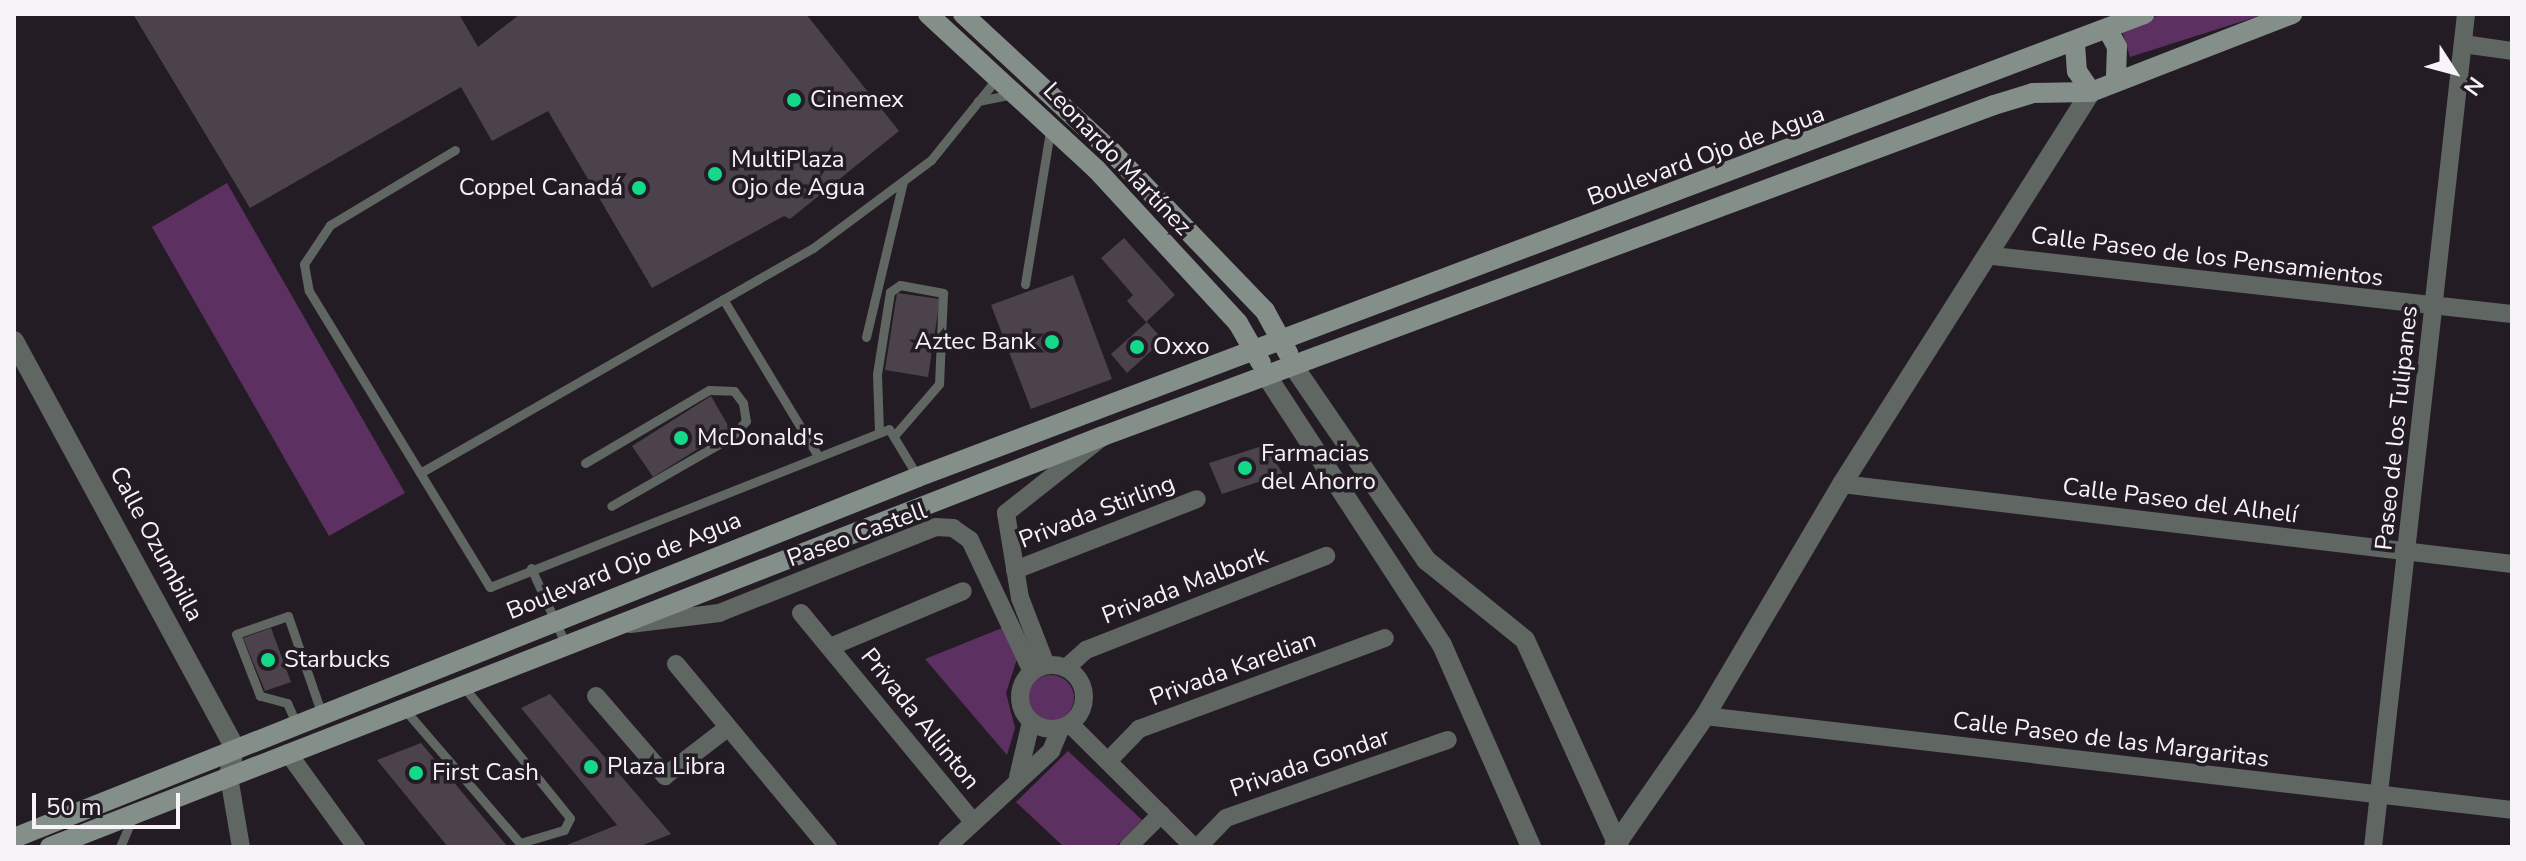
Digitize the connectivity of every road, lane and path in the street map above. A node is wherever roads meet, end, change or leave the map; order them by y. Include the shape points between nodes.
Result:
1 (928, 14) edge
2 (963, 14) edge
3 (2144, 14) edge
4 (2292, 14) edge
5 (2466, 14) edge
6 (2108, 30) junction
7 (992, 39) junction
8 (2075, 44) junction
9 (2463, 44) junction
10 (2512, 51) edge
11 (998, 77) junction
12 (2116, 82) junction
13 (1042, 84) junction
14 (2091, 92) junction
15 (1017, 93) junction
16 (978, 101) junction
17 (1051, 126) junction
18 (455, 150) dead end
19 (903, 182) junction
20 (1993, 256) junction
21 (1025, 284) dead end
22 (723, 299) junction
23 (2434, 307) junction
24 (2512, 314) edge
25 (866, 337) dead end
26 (14, 341) edge
27 (1284, 341) junction
28 (1256, 352) junction
29 (1294, 367) junction
30 (1268, 378) junction
31 (879, 432) junction
32 (894, 436) junction
33 (1103, 436) junction
34 (817, 454) junction
35 (585, 463) dead end
36 (420, 473) junction
37 (918, 477) junction
38 (1842, 484) junction
39 (1197, 499) dead end
40 (611, 506) dead end
41 (2408, 553) junction
42 (1326, 556) dead end
43 (2512, 564) edge
44 (531, 568) junction
45 (1015, 570) junction
46 (963, 591) dead end
47 (801, 613) dead end
48 (555, 622) junction
49 (615, 624) junction
50 (1385, 638) dead end
51 (566, 645) junction
52 (830, 647) junction
53 (676, 664) dead end
54 (1066, 668) junction
55 (1039, 669) junction
56 (464, 687) junction
57 (596, 696) dead end
58 (405, 710) junction
59 (321, 712) junction
60 (1705, 716) junction
61 (1031, 722) junction
62 (296, 723) junction
63 (1066, 726) junction
64 (727, 728) junction
65 (1448, 740) dead end
66 (234, 746) junction
67 (288, 753) junction
68 (1108, 761) junction
69 (229, 777) junction
70 (1018, 777) junction
71 (2379, 797) junction
72 (2512, 810) edge
73 (135, 812) junction
74 (1161, 814) junction
75 (973, 822) junction
76 (14, 838) edge
77 (1617, 846) edge
78 (50, 847) edge
79 (120, 847) edge
80 (241, 847) edge
81 (356, 847) edge
82 (828, 847) edge
83 (947, 847) edge
84 (1128, 847) edge
85 (1196, 847) edge
86 (1531, 847) edge
87 (2373, 847) edge

1 - 11 main road, Leonardo Martínez
2 - 7 main road, Leonardo Martínez
3 - 6 main road, Boulevard Ojo de Agua
4 - 12 main road
5 - 9 street, Paseo de los Tulipanes
6 - 8 main road, Boulevard Ojo de Agua
6 - 12 main road via 2117,47
7 - 11 main road
7 - 13 main road, Leonardo Martínez
8 - 14 main road via 2077,71
8 - 27 main road, Boulevard Ojo de Agua
9 - 10 street
9 - 23 street, Paseo de los Tulipanes
11 - 13 main road
11 - 15 main road, Leonardo Martínez
11 - 16 lane
12 - 14 main road
13 - 27 main road, Leonardo Martínez via 1265,311
14 - 20 street
14 - 29 main road via 2033,93 1994,105
15 - 16 lane
15 - 17 main road, Leonardo Martínez
16 - 19 lane via 931,160
17 - 21 lane
17 - 28 main road, Leonardo Martínez via 1238,323
18 - 36 lane via 330,225 304,264 309,291
19 - 22 lane via 813,248
19 - 25 lane
20 - 23 street, Calle Paseo de los Pensamientos
20 - 38 street
22 - 34 lane
22 - 36 lane
23 - 24 street, Calle Paseo de los Pensamientos
23 - 41 street, Paseo de los Tulipanes
26 - 66 street, Calle Ozumbilla
27 - 28 main road, Boulevard Ojo de Agua
27 - 29 main road
28 - 30 main road
28 - 37 main road, Boulevard Ojo de Agua
29 - 30 main road
29 - 77 street via 1426,560 1525,640
30 - 33 main road
30 - 86 street via 1442,645
31 - 32 lane via 889,429
31 - 32 lane via 877,374 890,292 900,285 943,293 939,384
31 - 34 lane
32 - 37 lane
33 - 45 street via 1006,513
33 - 49 main road
34 - 44 lane
35 - 40 lane via 709,390 734,391 743,403 746,421 731,437
36 - 44 lane via 490,587
37 - 48 main road, Boulevard Ojo de Agua
38 - 41 street, Calle Paseo del Alhelí
38 - 60 street
39 - 45 street, Privada Stirling
41 - 43 street, Calle Paseo del Alhelí
41 - 71 street, Paseo de los Tulipanes
42 - 54 street, Privada Malbork via 1086,650
44 - 48 lane
45 - 55 street
46 - 52 street, Privada Allinton
47 - 52 street, Privada Allinton
48 - 51 lane
48 - 59 main road, Boulevard Ojo de Agua
49 - 51 main road
49 - 55 street, Paseo Castell via 719,613 936,527 953,528 970,540
50 - 68 street, Privada Karelian via 1139,729
51 - 56 main road
52 - 75 street, Privada Allinton
53 - 64 street
54 - 55 street
54 - 63 street via 1084,695
55 - 61 street via 1020,700
56 - 58 main road
56 - 58 lane via 570,818 564,830 520,843
57 - 64 street via 665,776
58 - 67 main road
59 - 62 main road, Boulevard Ojo de Agua
59 - 62 lane via 288,616 236,634 260,696 287,703
60 - 71 street, Calle Paseo de las Margaritas
60 - 77 street
61 - 63 street
61 - 70 street
62 - 66 main road, Boulevard Ojo de Agua
63 - 68 street
63 - 70 street via 1051,751
64 - 82 street
65 - 85 street, Privada Gondar via 1226,818
66 - 69 street
66 - 76 main road, Boulevard Ojo de Agua
67 - 69 main road
67 - 81 street
68 - 74 street
69 - 73 main road
69 - 80 street
70 - 75 street
71 - 72 street, Calle Paseo de las Margaritas
71 - 87 street, Paseo de los Tulipanes
73 - 78 main road
73 - 79 lane
74 - 84 street
74 - 85 street
75 - 83 street

